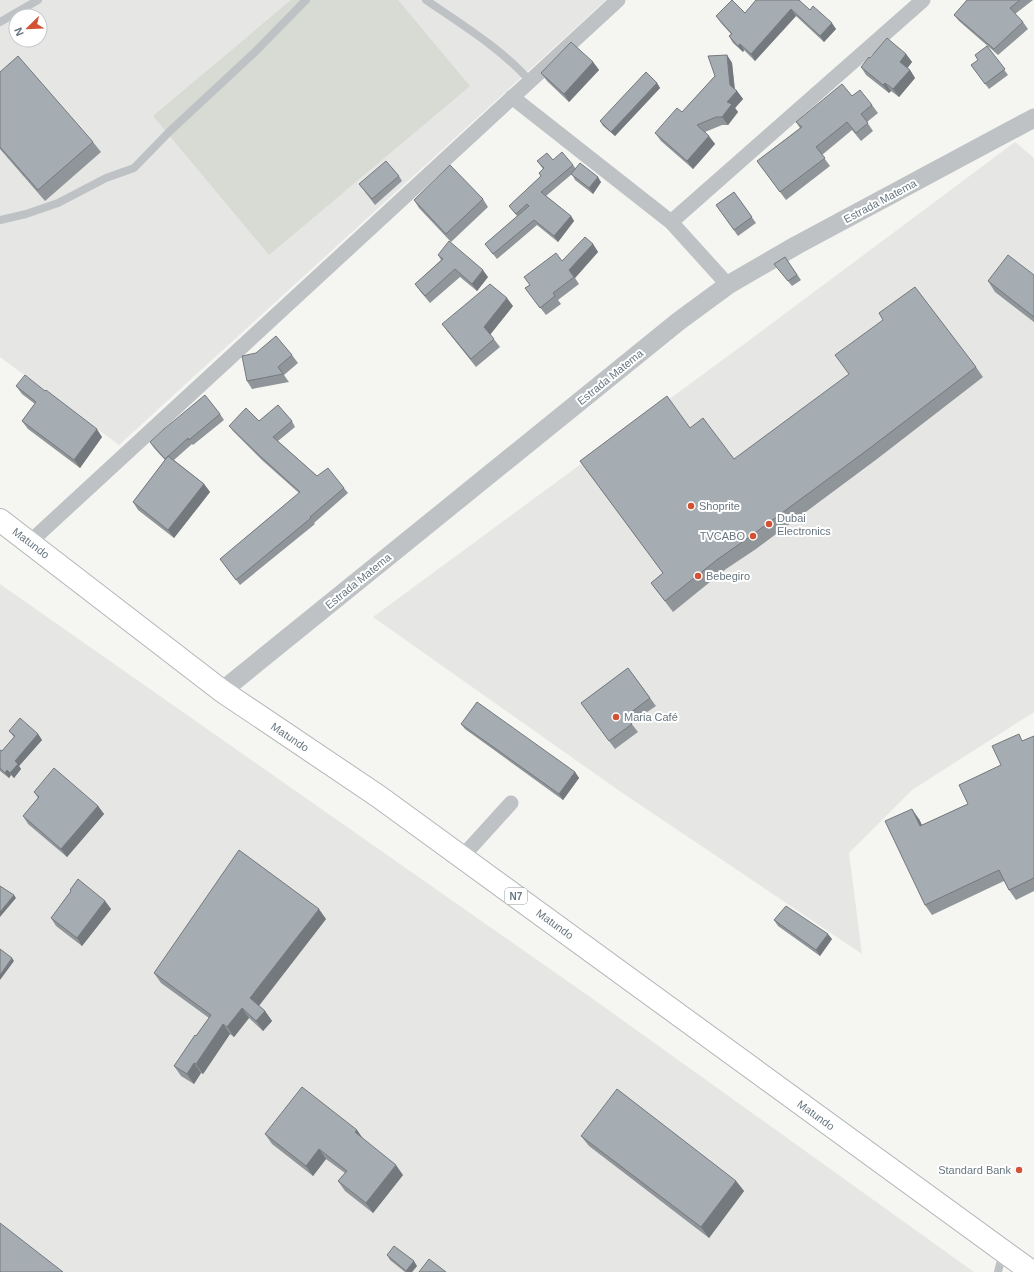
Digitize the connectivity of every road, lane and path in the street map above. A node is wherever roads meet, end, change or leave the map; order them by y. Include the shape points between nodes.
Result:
1 (38, 0) edge
2 (306, 0) edge
3 (426, 0) edge
4 (618, 0) edge
5 (923, 0) edge
6 (0, 22) edge
7 (530, 81) junction
8 (512, 97) junction
9 (1034, 118) edge
10 (0, 220) edge
11 (671, 222) junction
12 (728, 285) junction
13 (0, 520) edge
14 (30, 542) junction
15 (222, 691) junction
16 (511, 803) dead end
17 (462, 857) junction
18 (1003, 1252) junction
19 (998, 1272) edge
20 (1032, 1272) edge

1 - 6 lane
2 - 10 lane via 134,168 106,178 58,203
3 - 7 lane via 484,41 517,67
4 - 7 street
5 - 11 street
7 - 8 street
8 - 11 street
8 - 14 street
9 - 12 street, Estrada Matema via 797,245
11 - 12 street
12 - 15 street, Estrada Matema via 679,321
13 - 14 main road, Matundo / N7
14 - 15 main road, Matundo / N7
15 - 17 main road, Matundo / N7 via 378,796
16 - 17 street
17 - 18 main road, Matundo / N7
18 - 19 lane
18 - 20 main road, Matundo / N7

